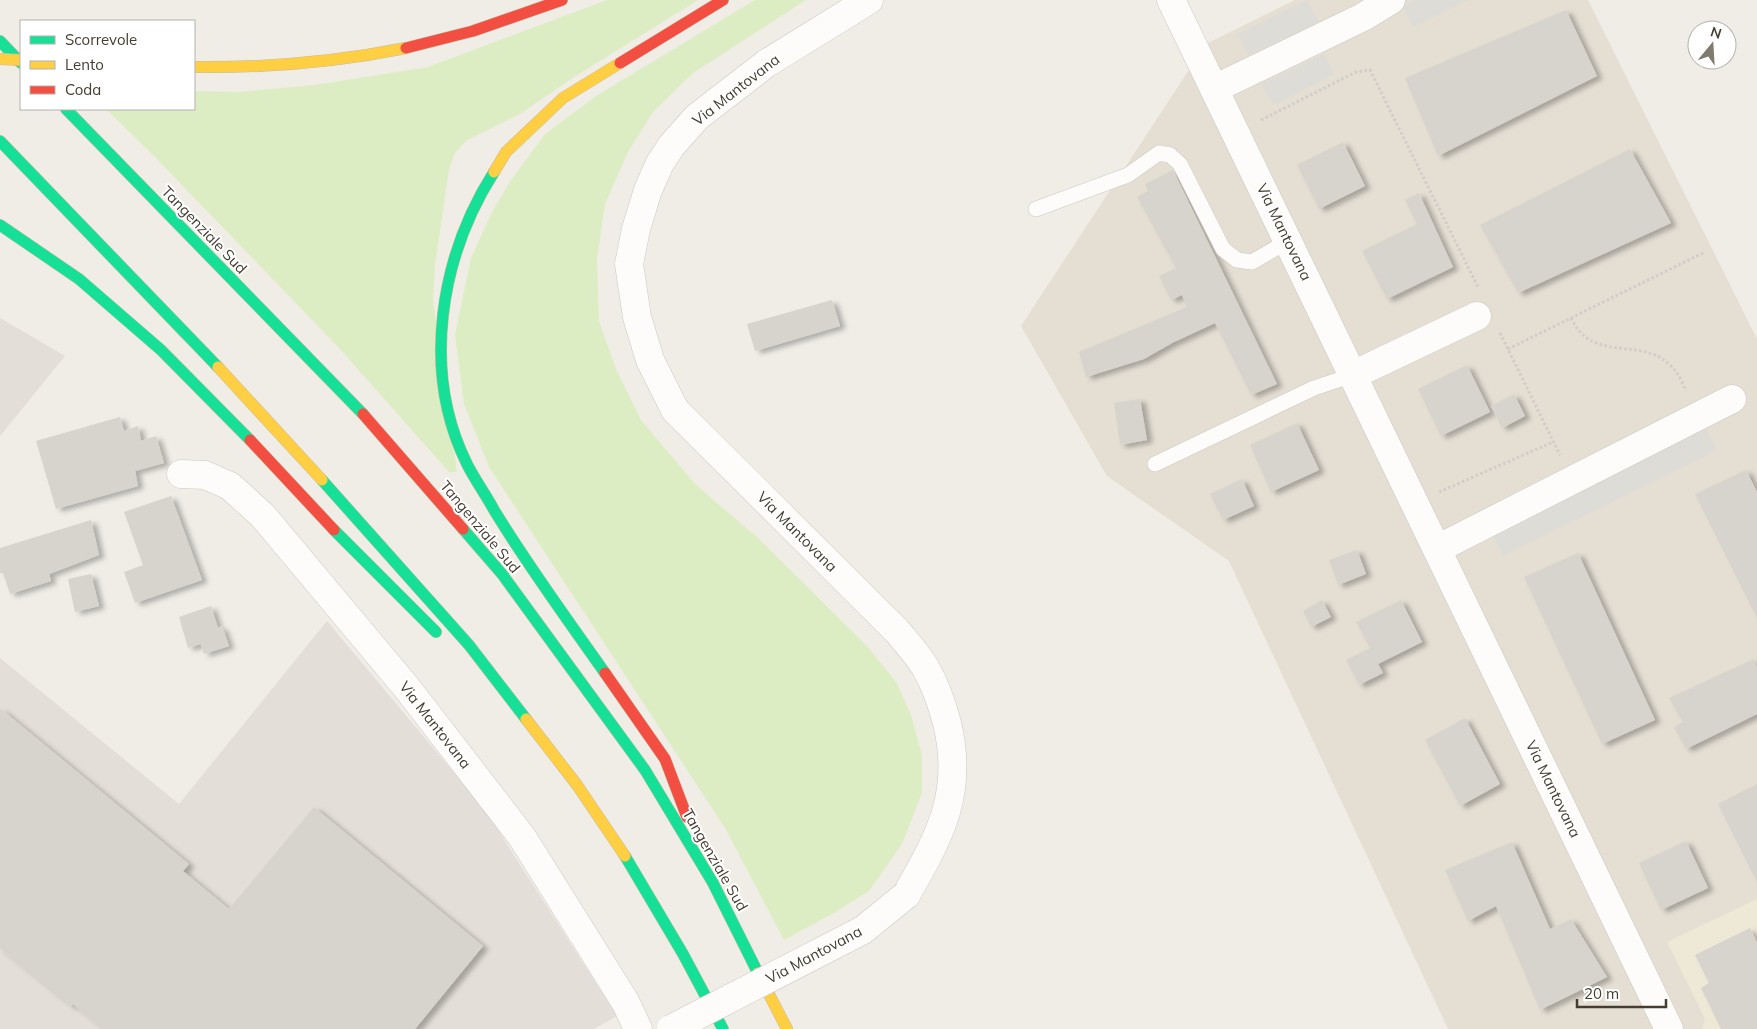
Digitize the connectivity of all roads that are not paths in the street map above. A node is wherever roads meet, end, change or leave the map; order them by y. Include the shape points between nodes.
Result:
1 (562, 0) edge
2 (722, 0) edge
3 (869, 0) edge
4 (1172, 0) edge
5 (1391, 0) edge
6 (0, 42) edge
7 (0, 59) edge
8 (20, 61) edge
9 (20, 62) edge
10 (195, 67) edge
11 (1214, 89) junction
12 (67, 110) edge
13 (0, 141) edge
14 (1036, 209) dead end
15 (0, 225) edge
16 (1288, 240) junction
17 (1479, 306) road end
18 (1353, 375) junction
19 (1732, 399) dead end
20 (1155, 464) dead end
21 (181, 474) dead end
22 (1437, 549) junction
23 (445, 641) dead end
24 (466, 661) dead end
25 (529, 722) junction
26 (713, 883) junction
27 (638, 1029) edge
28 (671, 1029) edge
29 (723, 1029) edge
30 (787, 1029) edge
31 (1669, 1029) edge

1 - 10 highway via 444,40 347,59 242,68
2 - 26 highway via 563,98 506,152 475,201 455,254 442,312 442,373 451,420 467,464 519,551 665,759
3 - 28 street, Via Mantovana, bridge via 768,63 698,117 672,145 648,190 629,264 637,317 648,351 675,410 897,631 925,667 941,701 950,739 954,778 945,818 906,895 863,930
4 - 11 street, Via Mantovana
5 - 11 street via 1363,17
6 - 8 highway
7 - 9 highway, bridge
11 - 16 street, Via Mantovana
12 - 26 highway, Tangenziale Sud via 376,428 502,574 645,770
13 - 25 highway via 196,343 349,509 469,645
14 - 16 lane via 1128,175 1159,153 1170,155 1180,164 1223,249 1237,260 1252,262
15 - 23 highway via 78,279 161,350 223,411 354,553
16 - 18 street, Via Mantovana
17 - 18 street
18 - 20 lane via 1314,388
18 - 22 street, Via Mantovana
19 - 22 street
21 - 27 street, Via Mantovana via 205,475 230,486 263,516 406,688 522,837 626,1003
22 - 31 street, Via Mantovana
24 - 25 highway
25 - 29 highway via 630,863
26 - 30 highway, Tangenziale Sud

